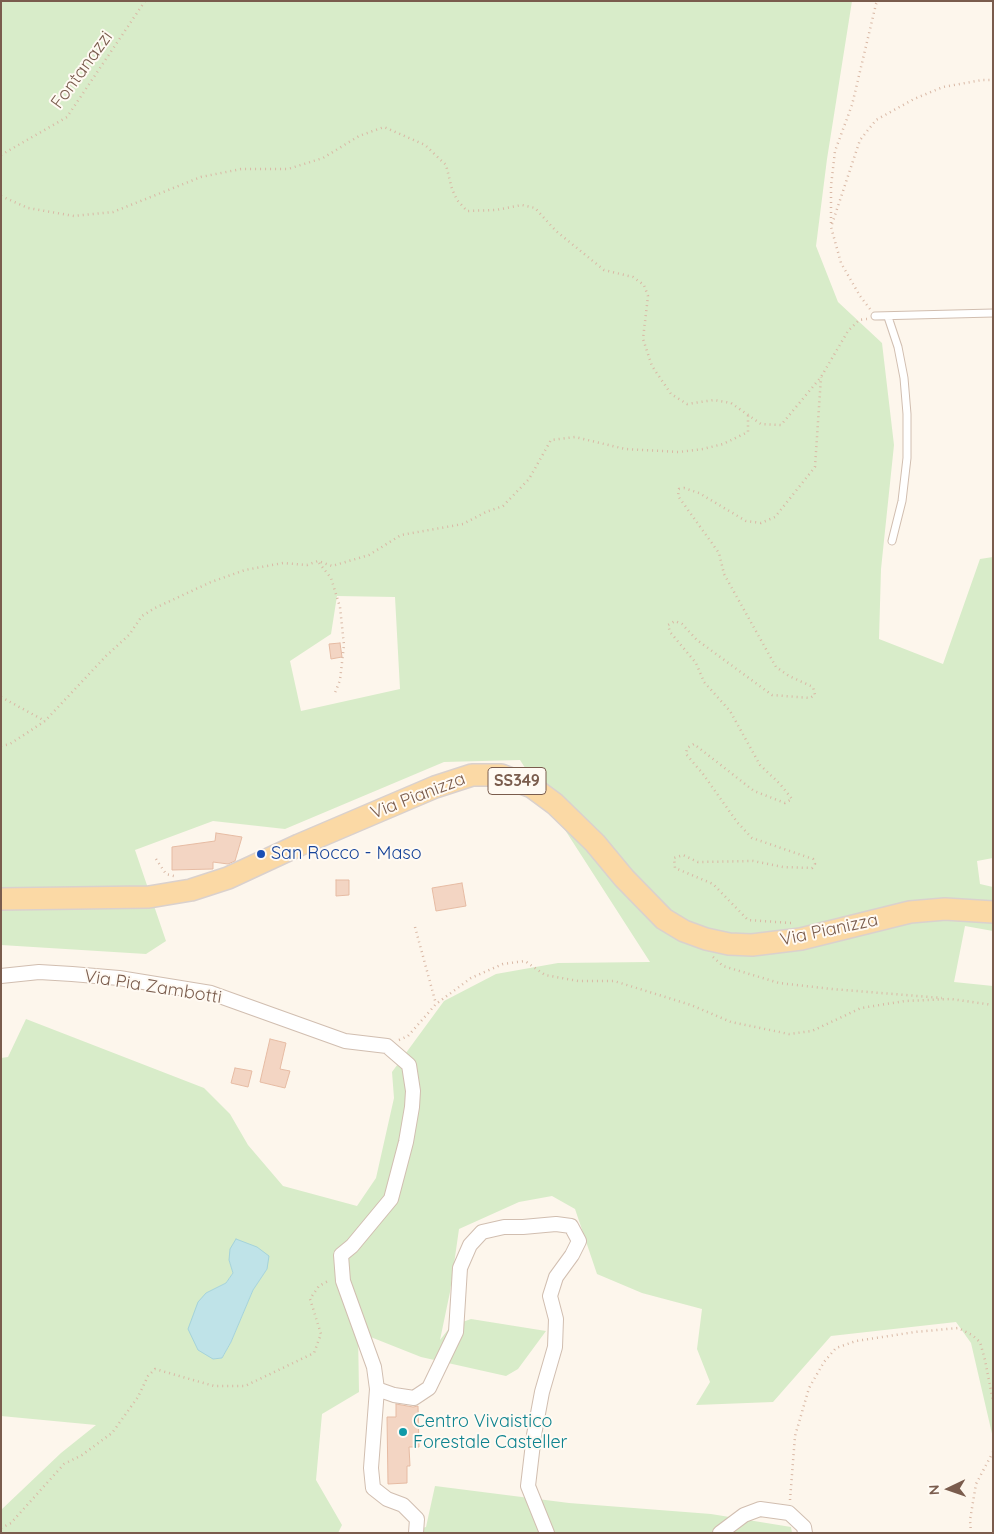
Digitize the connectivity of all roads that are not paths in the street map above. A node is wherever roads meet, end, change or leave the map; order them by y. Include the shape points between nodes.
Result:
1 (993, 313) edge
2 (875, 316) road end
3 (888, 317) junction
4 (892, 541) dead end
5 (1, 899) edge
6 (993, 912) edge
7 (1, 976) edge
8 (377, 1390) junction
9 (416, 1533) edge
10 (547, 1533) edge
11 (720, 1533) edge
12 (805, 1533) edge

1 - 3 lane
2 - 3 lane
3 - 4 lane via 903,370 907,414 907,458 902,501
5 - 6 main road, Via Pianizza / SS349 via 149,897 191,890 228,878 435,786 472,775 500,775 532,788 555,804 664,919 706,940 752,945 801,939 910,912 945,909
7 - 8 street, Via Pia Zambotti via 39,972 72,974 211,993 345,1041 387,1046 409,1065 413,1091 406,1142 391,1199 341,1255 343,1281 374,1367
8 - 9 street via 370,1468 373,1488 403,1505 418,1519
8 - 10 street via 414,1398 429,1388 456,1332 460,1268 470,1245 482,1232 504,1227 571,1226 579,1241 556,1277 550,1296 556,1319 555,1347 542,1392 528,1486
11 - 12 street via 744,1515 760,1509 789,1513 804,1527

